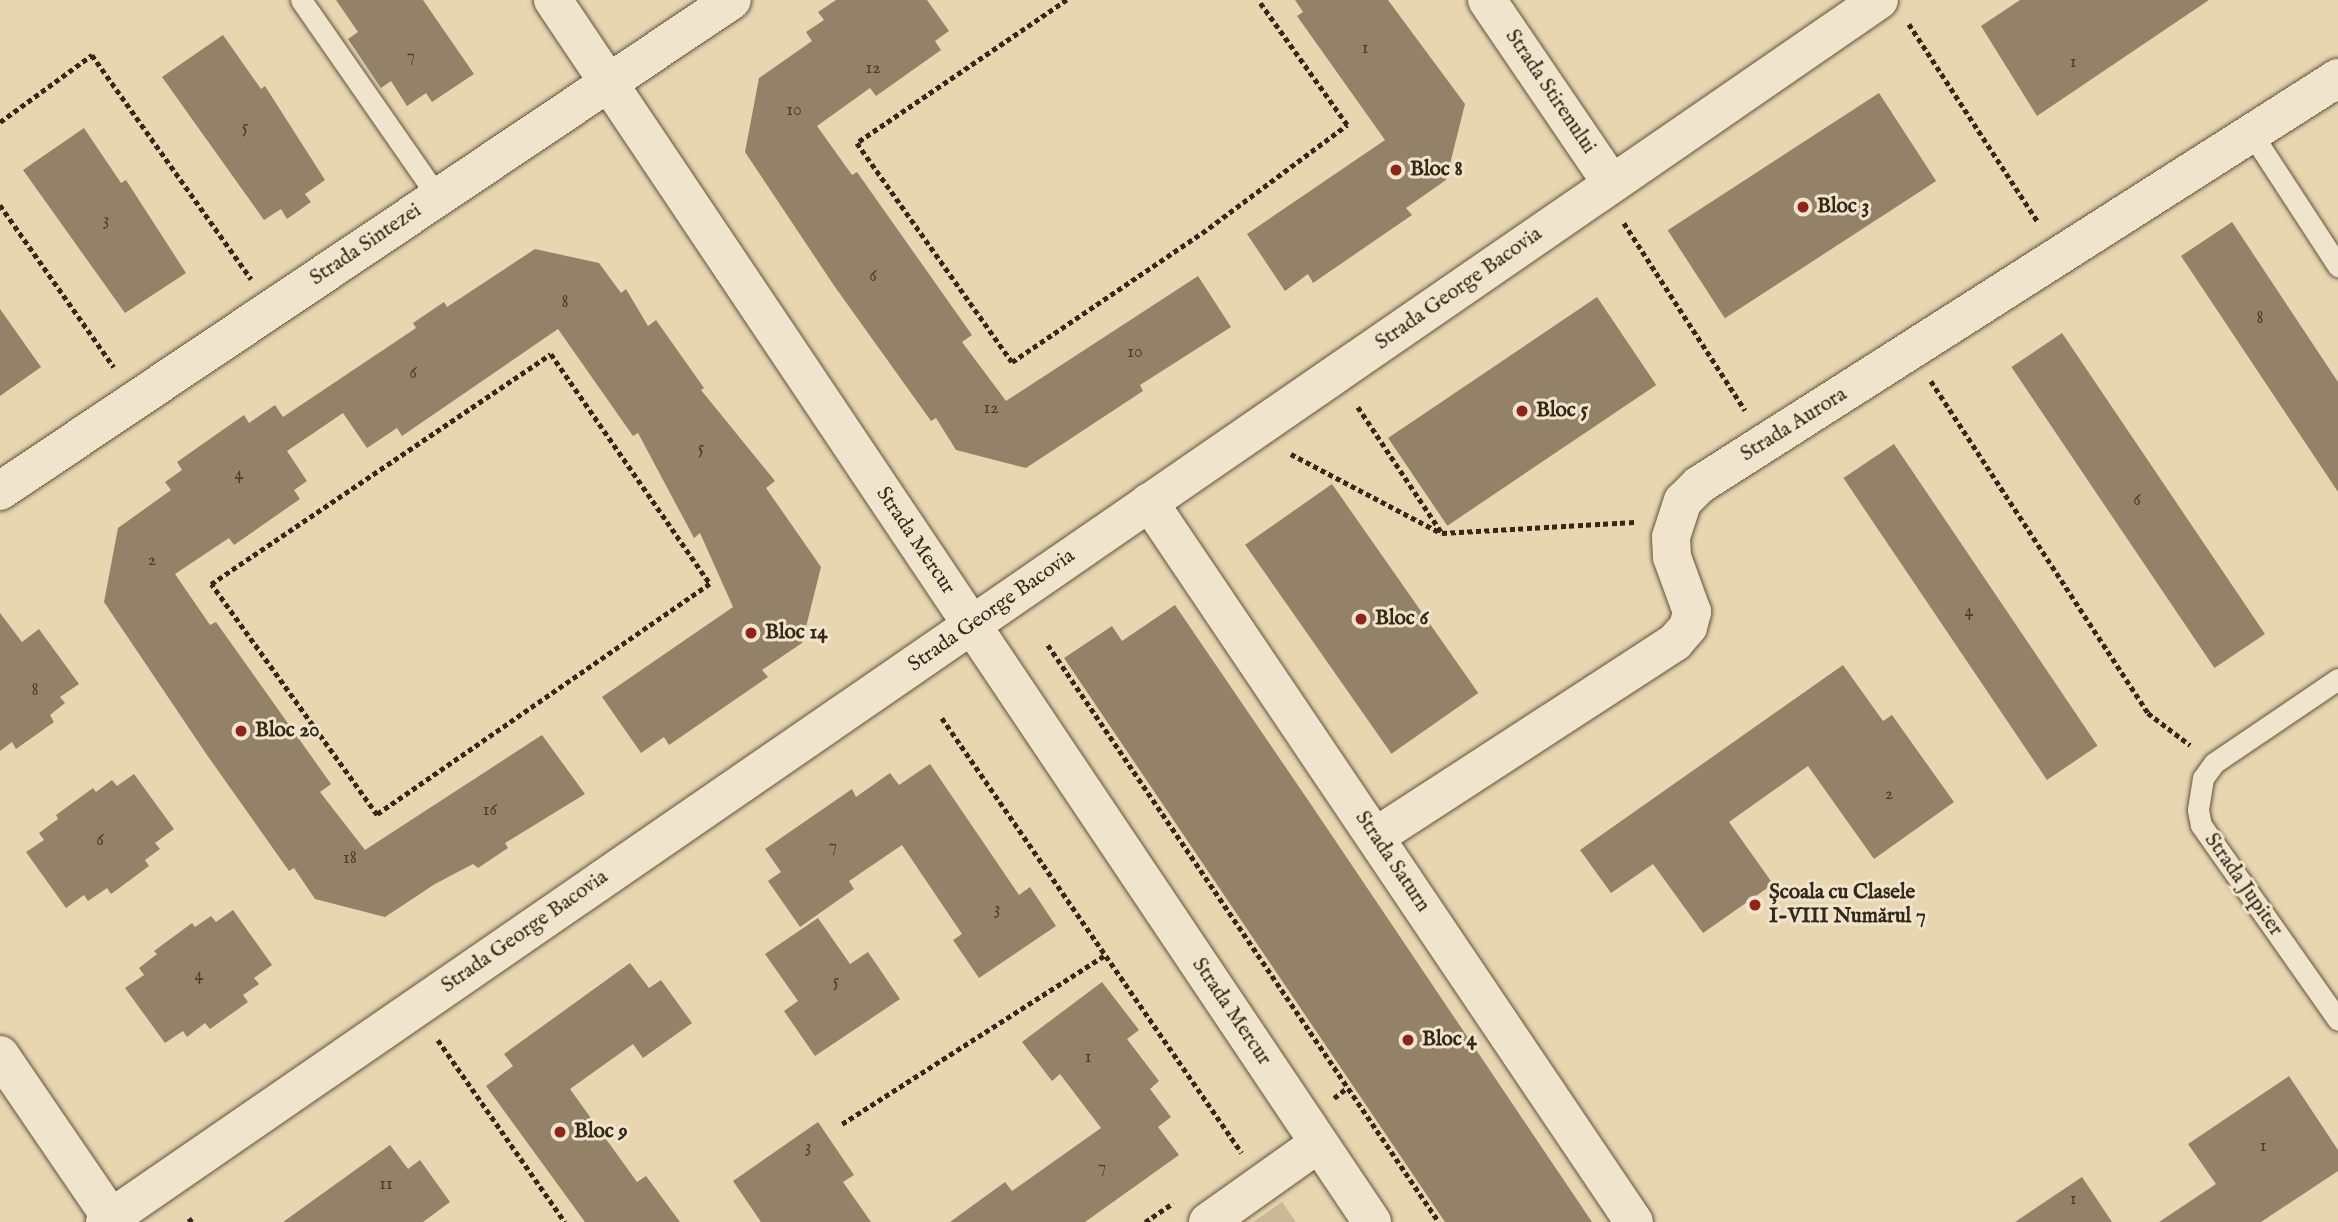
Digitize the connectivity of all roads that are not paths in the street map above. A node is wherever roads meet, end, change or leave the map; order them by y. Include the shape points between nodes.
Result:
1 (302, 0) edge
2 (553, 0) edge
3 (732, 0) edge
4 (1487, 0) edge
5 (1890, 6) edge
6 (2338, 78) edge
7 (608, 83) junction
8 (2252, 134) junction
9 (1607, 187) junction
10 (438, 197) junction
11 (2338, 266) edge
12 (0, 491) edge
13 (1149, 502) junction
14 (971, 625) junction
15 (2338, 679) edge
16 (1375, 837) junction
17 (2338, 1020) edge
18 (0, 1055) edge
19 (1319, 1143) junction
20 (110, 1221) edge
21 (1208, 1222) edge
22 (1372, 1222) edge
23 (1634, 1222) edge

1 - 10 lane
2 - 7 street, Strada Mercur
3 - 7 street, Strada Sintezei
4 - 9 street, Strada Stirenului
5 - 9 street, Strada George Bacovia
6 - 8 street, Strada Aurora
7 - 10 street, Strada Sintezei
7 - 14 street, Strada Mercur
8 - 11 lane
8 - 16 street, Strada Aurora via 1699,485 1683,501 1674,520 1672,557 1692,612 1688,627 1675,642
9 - 13 street, Strada George Bacovia
10 - 12 street, Strada Sintezei
13 - 14 street, Strada George Bacovia
13 - 16 street, Strada Saturn
14 - 19 street, Strada Mercur
14 - 20 street, Strada George Bacovia
15 - 17 lane, Strada Jupiter via 2214,763 2199,794 2201,825
16 - 23 street, Strada Saturn
18 - 20 street
19 - 21 street
19 - 22 street, Strada Mercur

